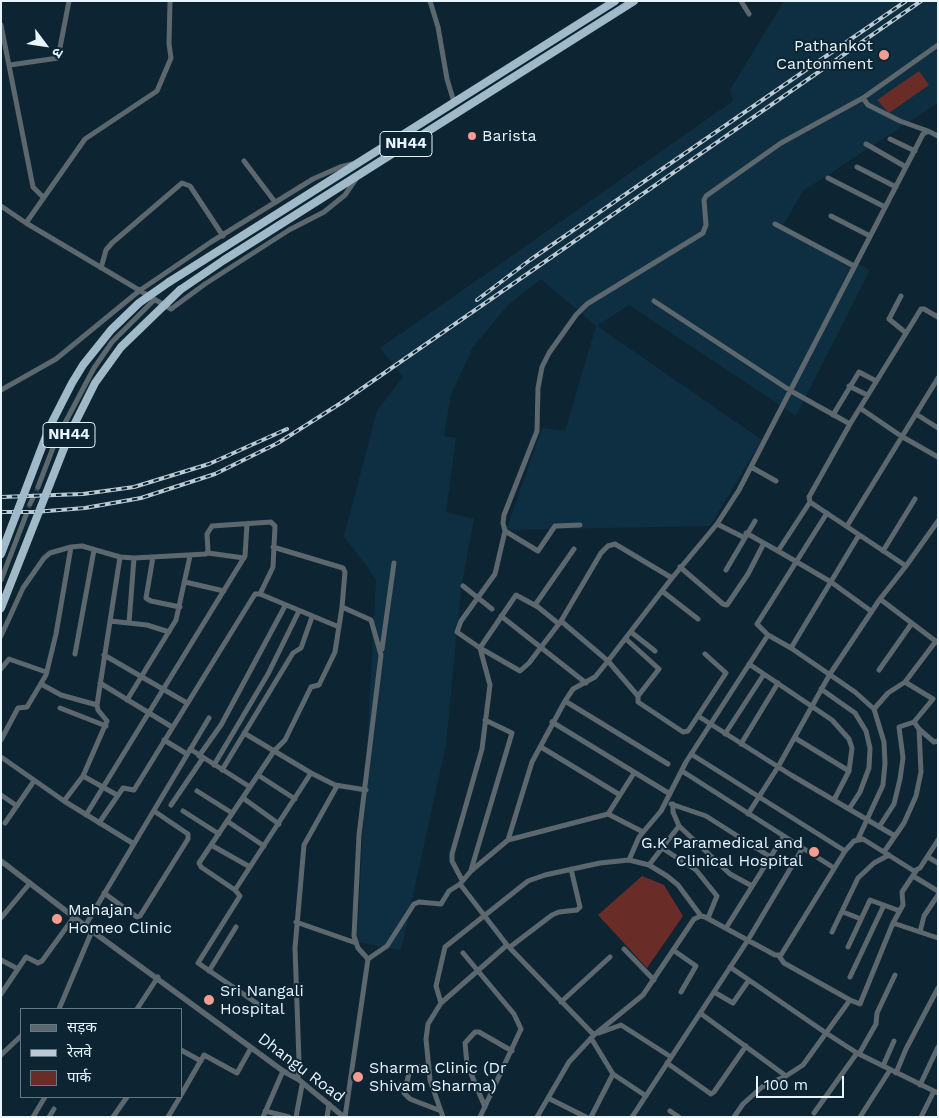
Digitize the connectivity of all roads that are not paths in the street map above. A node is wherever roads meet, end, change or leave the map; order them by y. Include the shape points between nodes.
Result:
1 (69, 1) edge
2 (170, 1) edge
3 (430, 1) edge
4 (615, 1) edge
5 (634, 1) edge
6 (741, 1) edge
7 (749, 14) dead end
8 (1, 25) edge
9 (938, 46) edge
10 (10, 65) junction
11 (863, 98) junction
12 (454, 102) junction
13 (928, 131) junction
14 (938, 136) edge
15 (890, 139) dead end
16 (866, 144) dead end
17 (915, 151) junction
18 (244, 161) dead end
19 (358, 163) junction
20 (857, 166) dead end
21 (906, 167) junction
22 (359, 174) junction
23 (828, 178) dead end
24 (896, 187) junction
25 (43, 197) junction
26 (275, 202) junction
27 (1, 206) edge
28 (885, 207) junction
29 (831, 216) dead end
30 (26, 223) junction
31 (775, 224) dead end
32 (224, 236) junction
33 (870, 236) junction
34 (854, 266) junction
35 (101, 268) junction
36 (139, 291) junction
37 (901, 296) dead end
38 (154, 300) junction
39 (654, 301) dead end
40 (938, 317) edge
41 (906, 333) junction
42 (938, 378) edge
43 (876, 381) junction
44 (849, 386) junction
45 (1, 390) edge
46 (791, 391) junction
47 (868, 395) junction
48 (860, 408) junction
49 (916, 414) junction
50 (833, 415) junction
51 (850, 424) junction
52 (938, 428) edge
53 (901, 436) junction
54 (938, 457) edge
55 (751, 467) junction
56 (776, 482) dead end
57 (38, 487) tunnel mouth
58 (33, 498) tunnel mouth
59 (915, 500) dead end
60 (810, 502) junction
61 (30, 504) tunnel mouth
62 (827, 512) junction
63 (26, 515) tunnel mouth
64 (755, 521) dead end
65 (938, 521) edge
66 (248, 524) junction
67 (717, 524) junction
68 (580, 525) dead end
69 (847, 526) junction
70 (505, 531) junction
71 (859, 534) junction
72 (745, 535) junction
73 (764, 543) junction
74 (71, 547) junction
75 (273, 547) junction
76 (574, 549) dead end
77 (94, 550) junction
78 (778, 551) junction
79 (883, 551) junction
80 (208, 553) junction
81 (1, 554) edge
82 (190, 556) junction
83 (120, 557) junction
84 (153, 557) junction
85 (134, 558) junction
86 (244, 558) junction
87 (795, 562) junction
88 (394, 563) dead end
89 (906, 566) junction
90 (680, 567) junction
91 (726, 570) dead end
92 (672, 578) junction
93 (1, 580) edge
94 (185, 582) junction
95 (830, 582) junction
96 (463, 586) dead end
97 (224, 591) junction
98 (662, 591) junction
99 (260, 594) junction
100 (478, 598) junction
101 (880, 598) junction
102 (535, 605) junction
103 (285, 606) junction
104 (180, 607) junction
105 (342, 607) junction
106 (1, 608) edge
107 (492, 609) dead end
108 (299, 611) junction
109 (871, 612) junction
110 (501, 616) junction
111 (312, 617) junction
112 (698, 619) dead end
113 (110, 621) junction
114 (129, 623) junction
115 (560, 623) junction
116 (912, 623) junction
117 (339, 628) junction
118 (169, 632) junction
119 (631, 632) junction
120 (768, 635) junction
121 (1, 636) edge
122 (626, 639) junction
123 (937, 642) edge
124 (480, 648) junction
125 (541, 648) junction
126 (791, 648) junction
127 (655, 651) dead end
128 (75, 654) dead end
129 (705, 654) dead end
130 (104, 655) junction
131 (382, 655) junction
132 (3, 661) edge
133 (608, 661) junction
134 (749, 664) junction
135 (1, 668) edge
136 (879, 670) dead end
137 (46, 672) junction
138 (764, 674) junction
139 (830, 674) junction
140 (142, 675) junction
141 (905, 682) junction
142 (100, 683) junction
143 (586, 683) junction
144 (778, 683) junction
145 (41, 684) junction
146 (164, 689) junction
147 (821, 689) junction
148 (638, 696) junction
149 (127, 700) junction
150 (565, 701) junction
151 (936, 701) edge
152 (187, 703) junction
153 (97, 705) junction
154 (813, 706) junction
155 (60, 708) dead end
156 (874, 709) junction
157 (150, 714) junction
158 (698, 716) junction
159 (209, 718) dead end
160 (485, 720) junction
161 (552, 722) junction
162 (914, 722) junction
163 (1, 723) edge
164 (710, 724) junction
165 (7, 726) junction
166 (106, 726) junction
167 (172, 727) junction
168 (919, 729) junction
169 (244, 733) junction
170 (725, 734) junction
171 (795, 738) junction
172 (1, 740) edge
173 (164, 740) junction
174 (938, 741) edge
175 (741, 744) junction
176 (541, 747) junction
177 (274, 750) junction
178 (189, 752) junction
179 (691, 754) junction
180 (201, 757) junction
181 (1, 758) edge
182 (668, 764) dead end
183 (214, 765) junction
184 (778, 767) junction
185 (222, 770) junction
186 (682, 771) junction
187 (849, 771) junction
188 (311, 773) junction
189 (634, 773) junction
190 (258, 775) junction
191 (83, 776) junction
192 (34, 781) junction
193 (337, 786) junction
194 (104, 787) junction
195 (250, 787) junction
196 (366, 790) junction
197 (197, 791) dead end
198 (670, 794) junction
199 (1, 795) edge
200 (116, 795) junction
201 (620, 795) junction
202 (243, 798) junction
203 (759, 798) junction
204 (295, 799) junction
205 (834, 800) junction
206 (64, 801) junction
207 (666, 802) junction
208 (673, 804) junction
209 (170, 805) dead end
210 (17, 806) junction
211 (849, 809) junction
212 (154, 811) junction
213 (183, 811) dead end
214 (232, 813) junction
215 (608, 814) junction
216 (748, 814) junction
217 (86, 815) junction
218 (865, 819) junction
219 (227, 821) junction
220 (5, 823) dead end
221 (100, 823) junction
222 (280, 824) junction
223 (679, 826) junction
224 (879, 827) junction
225 (643, 832) junction
226 (218, 834) junction
227 (783, 836) junction
228 (895, 836) junction
229 (858, 839) junction
230 (508, 840) junction
231 (938, 840) edge
232 (134, 844) junction
233 (212, 844) junction
234 (264, 846) junction
235 (662, 848) junction
236 (802, 849) junction
237 (845, 851) junction
238 (884, 852) junction
239 (889, 855) junction
240 (769, 856) junction
241 (928, 857) junction
242 (629, 860) junction
243 (1, 861) edge
244 (938, 863) edge
245 (649, 864) junction
246 (250, 867) junction
247 (834, 868) junction
248 (571, 870) junction
249 (471, 871) junction
250 (915, 873) junction
251 (461, 882) junction
252 (30, 883) junction
253 (752, 886) junction
254 (235, 890) junction
255 (938, 891) edge
256 (104, 893) junction
257 (938, 894) edge
258 (884, 904) junction
259 (900, 911) junction
260 (843, 912) junction
261 (485, 914) junction
262 (701, 916) junction
263 (74, 917) junction
264 (1, 918) edge
265 (708, 918) junction
266 (861, 919) junction
267 (296, 922) junction
268 (893, 923) junction
269 (85, 926) junction
270 (236, 927) dead end
271 (726, 928) junction
272 (92, 931) junction
273 (832, 932) dead end
274 (920, 932) junction
275 (938, 938) edge
276 (748, 940) junction
277 (356, 943) junction
278 (508, 946) junction
279 (848, 946) dead end
280 (624, 949) dead end
281 (673, 950) junction
282 (464, 952) dead end
283 (779, 956) junction
284 (610, 957) dead end
285 (368, 959) junction
286 (1, 960) edge
287 (730, 967) junction
288 (18, 969) junction
289 (476, 970) junction
290 (209, 971) junction
291 (895, 975) dead end
292 (158, 977) junction
293 (850, 977) dead end
294 (654, 980) junction
295 (749, 980) junction
296 (938, 988) edge
297 (681, 992) dead end
298 (714, 992) junction
299 (1, 994) edge
300 (850, 1000) junction
301 (561, 1002) junction
302 (441, 1003) junction
303 (59, 1008) edge
304 (138, 1008) edge
305 (271, 1013) dead end
306 (700, 1013) junction
307 (826, 1033) junction
308 (20, 1037) edge
309 (592, 1037) junction
310 (894, 1041) dead end
311 (746, 1046) junction
312 (938, 1047) edge
313 (251, 1048) junction
314 (182, 1051) edge
315 (512, 1051) junction
316 (858, 1053) junction
317 (1, 1055) edge
318 (671, 1057) junction
319 (201, 1061) junction
320 (667, 1063) junction
321 (429, 1066) junction
322 (883, 1066) junction
323 (890, 1070) junction
324 (283, 1072) junction
325 (896, 1073) junction
326 (614, 1074) junction
327 (786, 1076) junction
328 (298, 1079) junction
329 (302, 1085) junction
330 (920, 1085) junction
331 (936, 1092) edge
332 (182, 1094) edge
333 (646, 1096) junction
334 (44, 1098) edge
335 (126, 1098) edge
336 (180, 1098) edge
337 (548, 1098) junction
338 (329, 1104) junction
339 (485, 1107) junction
340 (54, 1109) dead end
341 (670, 1111) dead end
342 (814, 1113) dead end
343 (264, 1114) edge
344 (442, 1114) edge
345 (280, 1116) edge
346 (342, 1116) edge
347 (33, 1117) edge
348 (50, 1117) edge
349 (113, 1117) edge
350 (168, 1117) edge
351 (288, 1117) edge
352 (296, 1117) edge
353 (327, 1117) edge
354 (480, 1117) edge
355 (537, 1117) edge
356 (586, 1117) edge
357 (591, 1117) edge
358 (632, 1117) edge
359 (678, 1117) edge
360 (734, 1117) edge
361 (860, 1117) edge
362 (921, 1117) edge

1 - 10 street via 58,58
2 - 25 street via 168,44 171,58 157,91 85,139
3 - 12 street
4 - 12 highway, NH44
5 - 22 highway, NH44
6 - 7 street
8 - 10 street
9 - 11 street
10 - 25 street via 33,187
11 - 13 street via 868,105
11 - 70 street via 781,143 706,196 703,233 587,304 576,315 542,367 537,431 504,515
12 - 19 highway, NH44
13 - 14 street
13 - 17 street
15 - 17 street
16 - 21 street
17 - 21 street
18 - 26 street
19 - 26 street via 313,179
19 - 81 highway, NH44, bridge via 169,282 111,330 72,383 50,426
20 - 24 street
21 - 24 street
22 - 38 street via 345,195 324,212 289,230 174,308 168,309
22 - 106 highway, NH44, bridge via 180,290 126,341 95,384 70,434
23 - 28 street
24 - 28 street
25 - 30 street
26 - 32 street
27 - 30 street
28 - 33 street
29 - 33 street
30 - 35 street
31 - 34 street
32 - 35 street via 190,186 182,183 112,243 106,250
32 - 36 street
33 - 34 street
34 - 46 street
35 - 36 street
36 - 38 street
36 - 45 street via 56,359
37 - 41 street via 890,319
38 - 57 street via 112,342 94,368 56,440
39 - 46 street
40 - 41 street via 921,309
41 - 43 street
42 - 49 street
43 - 44 street via 860,372
43 - 47 street
44 - 47 street
44 - 50 street
46 - 50 street
46 - 55 street
47 - 48 street
48 - 51 street
48 - 53 street
49 - 52 street
49 - 53 street
50 - 51 street
51 - 60 street via 809,495
53 - 54 street
53 - 69 street
55 - 56 street
55 - 67 street
58 - 61 street
59 - 79 street
60 - 62 street
60 - 78 street
62 - 69 street
62 - 87 street
63 - 93 street
64 - 72 street
65 - 89 street
66 - 75 street via 273,523
66 - 80 street via 212,526 208,534
66 - 86 street
67 - 72 street
67 - 90 street
68 - 70 street via 555,526 538,551
69 - 71 street
70 - 100 street via 497,570
71 - 79 street
71 - 95 street
72 - 73 street
72 - 91 street
73 - 78 street
73 - 90 street via 727,605
74 - 77 street
74 - 121 street via 44,558 27,581
74 - 137 street
75 - 99 street via 273,567
75 - 105 street via 343,568
76 - 102 street
77 - 83 street
77 - 128 street
78 - 87 street
79 - 89 street
80 - 82 street
80 - 86 street
82 - 84 street
82 - 94 street
83 - 85 street
83 - 113 street
84 - 85 street
84 - 104 street via 146,598
85 - 114 street
86 - 97 street
87 - 95 street
87 - 120 street via 757,624
88 - 131 street
89 - 101 street
90 - 92 street
92 - 98 street
92 - 115 street via 611,544 601,553
94 - 97 street
94 - 104 street
95 - 109 street
95 - 126 street
96 - 100 street
97 - 146 street
98 - 112 street
98 - 119 street
99 - 103 street
99 - 152 street via 254,595
100 - 107 street
100 - 124 street via 457,632
101 - 109 street
101 - 116 street
102 - 110 street via 516,595
102 - 115 street
103 - 108 street
103 - 180 street
104 - 118 street
105 - 117 street
105 - 131 street via 371,620
108 - 111 street
108 - 183 street via 268,674
109 - 139 street
110 - 124 street
110 - 125 street
111 - 117 street
111 - 169 street via 301,648 292,653
113 - 114 street
113 - 130 street
114 - 118 street
115 - 125 street
115 - 133 street
116 - 123 street
116 - 136 street
117 - 177 street via 335,652 319,685 312,687 285,740
118 - 140 street
119 - 122 street
119 - 127 street
120 - 126 street
120 - 134 street
122 - 133 street
122 - 148 street via 659,669
123 - 141 street
124 - 125 street via 520,671
124 - 160 street via 490,685
125 - 143 street
126 - 139 street
129 - 158 street via 726,673
130 - 140 street
130 - 142 street
131 - 196 street
132 - 135 street
132 - 137 street via 10,659
133 - 143 street
133 - 148 street
134 - 138 street
134 - 164 street
137 - 145 street
138 - 144 street
138 - 170 street
139 - 147 street
139 - 156 street
140 - 146 street
140 - 149 street
141 - 151 street
141 - 156 street via 888,693
142 - 149 street
142 - 153 street
143 - 150 street via 573,689
144 - 154 street
144 - 175 street
145 - 153 street via 61,695
145 - 165 street via 27,707 19,707
146 - 152 street
146 - 157 street
147 - 154 street
147 - 211 street via 855,713 866,731 870,748 860,792
148 - 158 street via 638,702 683,732 688,731
149 - 157 street
150 - 161 street
150 - 182 street
151 - 162 street
152 - 167 street
153 - 166 street via 107,720
154 - 171 street
154 - 187 street via 849,738 852,748
155 - 166 street
156 - 218 street via 884,742 885,763 883,785
157 - 167 street
157 - 194 street
158 - 164 street
159 - 178 street
160 - 249 street via 512,733
160 - 251 street via 482,749 452,854
161 - 176 street
161 - 189 street
162 - 168 street
162 - 224 street via 899,727 904,758 900,779 894,804
163 - 165 street
164 - 170 street
164 - 179 street
165 - 172 street
166 - 191 street
167 - 173 street
168 - 174 street via 934,742
168 - 228 street via 921,772 916,796
169 - 177 street
169 - 185 street
170 - 175 street
171 - 184 street
171 - 187 street
173 - 178 street
173 - 200 street via 134,790 124,787
175 - 184 street
176 - 201 street
176 - 230 street via 532,762
177 - 188 street
177 - 190 street
178 - 180 street
178 - 212 street
179 - 186 street
179 - 203 street
180 - 183 street
180 - 209 street
181 - 192 street
183 - 185 street
184 - 203 street
184 - 205 street
185 - 195 street
186 - 198 street
186 - 216 street
187 - 205 street
188 - 193 street
188 - 204 street
189 - 198 street
189 - 201 street
190 - 195 street
190 - 204 street
191 - 194 street
191 - 206 street
192 - 206 street
192 - 210 street
193 - 196 street
193 - 267 street via 304,845
194 - 200 street
194 - 217 street
195 - 202 street
196 - 277 street via 359,835
197 - 214 street
198 - 207 street
199 - 210 street
200 - 221 street
201 - 215 street
202 - 214 street
202 - 222 street
203 - 216 street
203 - 237 street
204 - 222 street
205 - 211 street
206 - 217 street
207 - 208 street
207 - 225 street
208 - 223 street
208 - 240 street via 706,816
210 - 220 street
211 - 218 street
212 - 232 street
212 - 256 street via 188,834 188,839 140,916
213 - 226 street
214 - 219 street
215 - 225 street
215 - 230 street
216 - 227 street
217 - 221 street
218 - 224 street
218 - 229 street
219 - 226 street
219 - 234 street
221 - 232 street
222 - 234 street
223 - 235 street
223 - 253 street via 730,874
224 - 228 street
225 - 242 street
226 - 233 street
227 - 236 street
227 - 240 street
228 - 238 street
229 - 237 street
229 - 238 street
230 - 249 street
231 - 241 street
232 - 256 street
233 - 246 street
233 - 254 street via 199,864
234 - 246 street
235 - 245 street
235 - 265 street via 696,870 717,896
236 - 247 street
236 - 276 street
237 - 247 street
238 - 239 street
239 - 250 street
239 - 260 street via 861,875
240 - 253 street
241 - 244 street
241 - 250 street
242 - 245 street
242 - 248 street
243 - 252 street, Dhangu Road
245 - 262 street via 678,885
246 - 254 street
247 - 283 street
248 - 261 street via 528,881
248 - 278 street via 580,907 552,915
249 - 251 street
250 - 255 street
250 - 259 street via 902,892 904,904
251 - 261 street
251 - 285 street via 449,891 441,904 414,904 387,946
252 - 263 street, Dhangu Road
252 - 264 street
253 - 271 street
254 - 290 street via 240,896 198,963
256 - 269 street
257 - 274 street via 924,916
258 - 259 street
258 - 266 street via 870,900
258 - 293 street
259 - 268 street
260 - 266 street
260 - 273 street
261 - 278 street
261 - 302 street via 443,950 436,986
262 - 265 street
262 - 281 street via 694,919
263 - 269 street, Dhangu Road
263 - 288 street via 42,961 38,963 27,957
265 - 271 street
266 - 279 street
267 - 277 street
267 - 328 street
268 - 274 street
268 - 300 street via 860,1004
269 - 272 street, Dhangu Road
270 - 290 street
271 - 276 street
272 - 292 street, Dhangu Road
272 - 303 street
274 - 275 street
276 - 283 street
276 - 287 street
277 - 285 street
278 - 289 street
278 - 301 street
280 - 294 street
281 - 294 street
281 - 297 street via 696,966
282 - 289 street
283 - 300 street via 784,963
284 - 301 street
285 - 346 street
286 - 288 street
287 - 295 street
287 - 298 street
288 - 299 street
289 - 302 street
289 - 315 street via 518,1020 520,1034
290 - 305 street
291 - 316 street via 877,1013 876,1024
292 - 304 street
292 - 313 street, Dhangu Road
294 - 309 street via 643,995
295 - 298 street via 733,1003
295 - 307 street
296 - 325 street
298 - 306 street
300 - 307 street
301 - 309 street
302 - 321 street via 426,1030
306 - 311 street
306 - 318 street
307 - 316 street
307 - 327 street via 803,1065
308 - 317 street
309 - 318 street via 621,1025
309 - 326 street
309 - 337 street via 569,1062
310 - 322 street
311 - 320 street via 711,1094
311 - 327 street
312 - 330 street
313 - 319 street via 237,1073 205,1055
313 - 324 street, Dhangu Road
314 - 319 street
315 - 339 street
315 - 339 street via 479,1032 465,1043 468,1064
316 - 322 street
316 - 342 street
318 - 320 street
319 - 332 street
320 - 333 street
321 - 344 street via 432,1087
321 - 344 street via 415,1066 410,1070 404,1093
322 - 323 street
323 - 325 street
323 - 361 street
324 - 328 street, Dhangu Road
324 - 343 street
325 - 330 street
326 - 333 street
326 - 357 street
327 - 360 street via 762,1088 742,1104
328 - 329 street, Dhangu Road
329 - 338 street, Dhangu Road
329 - 352 street
330 - 331 street
331 - 362 street
333 - 358 street
334 - 347 street
335 - 349 street
336 - 350 street
337 - 355 street
337 - 356 street
338 - 346 street, Dhangu Road
338 - 353 street
339 - 354 street
340 - 348 street
341 - 359 street
343 - 345 street
345 - 351 street

